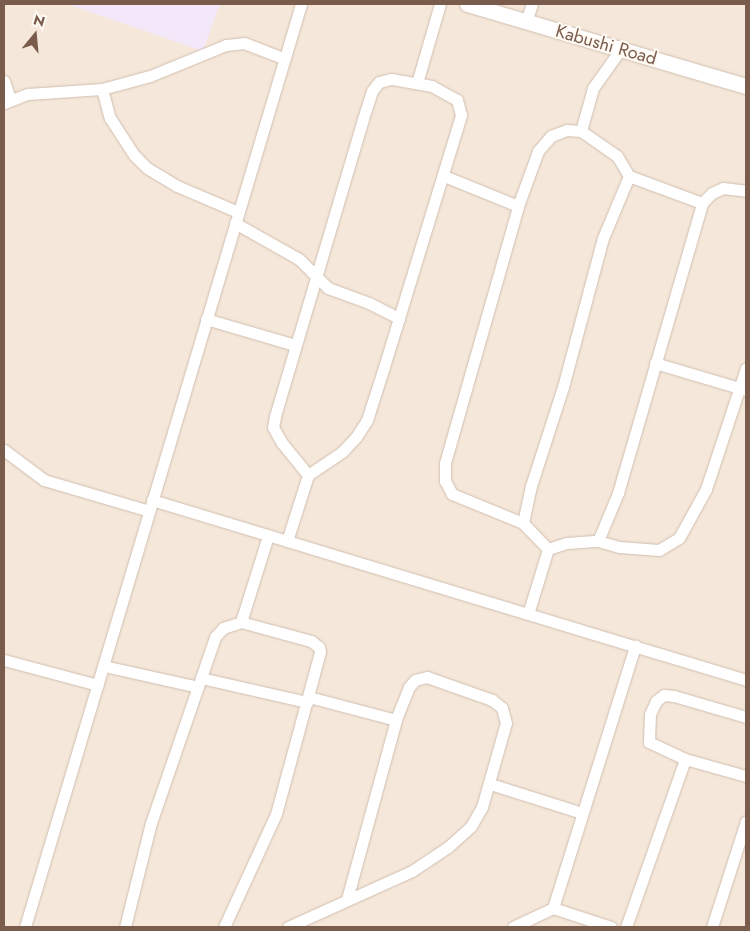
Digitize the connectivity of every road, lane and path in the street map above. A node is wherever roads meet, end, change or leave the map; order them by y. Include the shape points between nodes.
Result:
1 (301, 4) edge
2 (440, 4) edge
3 (467, 4) edge
4 (532, 4) edge
5 (526, 22) junction
6 (620, 50) junction
7 (283, 58) junction
8 (4, 81) edge
9 (417, 83) junction
10 (746, 86) edge
11 (102, 89) junction
12 (7, 100) edge
13 (581, 132) junction
14 (444, 176) junction
15 (629, 176) junction
16 (746, 192) edge
17 (702, 203) junction
18 (518, 206) junction
19 (236, 217) junction
20 (315, 276) junction
21 (399, 318) junction
22 (206, 319) junction
23 (295, 345) junction
24 (655, 363) junction
25 (746, 368) edge
26 (743, 389) edge
27 (4, 450) edge
28 (308, 475) junction
29 (150, 506) junction
30 (523, 523) junction
31 (268, 536) junction
32 (598, 540) junction
33 (286, 541) junction
34 (548, 549) junction
35 (528, 614) junction
36 (241, 622) junction
37 (635, 646) junction
38 (4, 660) edge
39 (104, 666) junction
40 (746, 680) edge
41 (199, 682) junction
42 (98, 685) junction
43 (308, 700) junction
44 (746, 717) edge
45 (396, 720) junction
46 (685, 759) junction
47 (746, 776) edge
48 (490, 784) junction
49 (582, 813) junction
50 (746, 821) edge
51 (347, 899) junction
52 (553, 908) junction
53 (25, 927) edge
54 (126, 927) edge
55 (224, 927) edge
56 (288, 927) edge
57 (513, 927) edge
58 (611, 927) edge
59 (626, 927) edge
60 (712, 927) edge

1 - 7 street
2 - 9 street
3 - 5 main road, Kabushi Road
4 - 5 street
5 - 6 main road, Kabushi Road
6 - 10 main road, Kabushi Road
6 - 13 street via 593,88
7 - 11 street via 244,43 226,45 150,76
7 - 19 street
8 - 12 street
9 - 14 street via 446,92 457,100 461,115
9 - 20 street via 391,79 379,82 372,91
11 - 12 street via 44,92
11 - 19 street via 110,118 134,155 147,168
13 - 15 street via 617,156
13 - 18 street via 567,130 551,136 538,151
14 - 18 street
14 - 21 street
15 - 17 street
15 - 30 street via 603,238 563,387 530,486
16 - 17 street via 723,188
17 - 24 street
18 - 30 street via 445,463 445,481 452,494 464,501
19 - 20 street via 292,255
19 - 22 street
20 - 21 street via 328,288 369,302
20 - 23 street
21 - 28 street via 367,420 342,452
22 - 23 street
22 - 29 street
23 - 28 street via 273,427
24 - 26 street
24 - 32 street via 618,493
25 - 26 street
26 - 32 street via 706,489 679,538 659,550 619,547
27 - 29 street via 44,480
28 - 33 street
29 - 31 street
29 - 39 street
30 - 34 street
31 - 33 street
31 - 36 street
32 - 34 street via 567,543
33 - 35 street
34 - 35 street
35 - 37 street
36 - 41 street via 222,628 215,637
36 - 43 street via 284,631 319,646 318,668
37 - 40 street
37 - 49 street
38 - 42 street
39 - 41 street
39 - 42 street
41 - 43 street
41 - 54 street via 150,823
42 - 53 street
43 - 45 street
43 - 55 street via 276,814
44 - 46 street via 664,695 656,701 650,714 646,734 649,742
45 - 48 street via 409,687 420,677 449,682 492,700 502,708 506,723
45 - 51 street
46 - 47 street
46 - 59 street
48 - 49 street
48 - 51 street via 478,816 448,847 412,871
49 - 52 street
50 - 60 street
51 - 56 street
52 - 57 street
52 - 58 street

